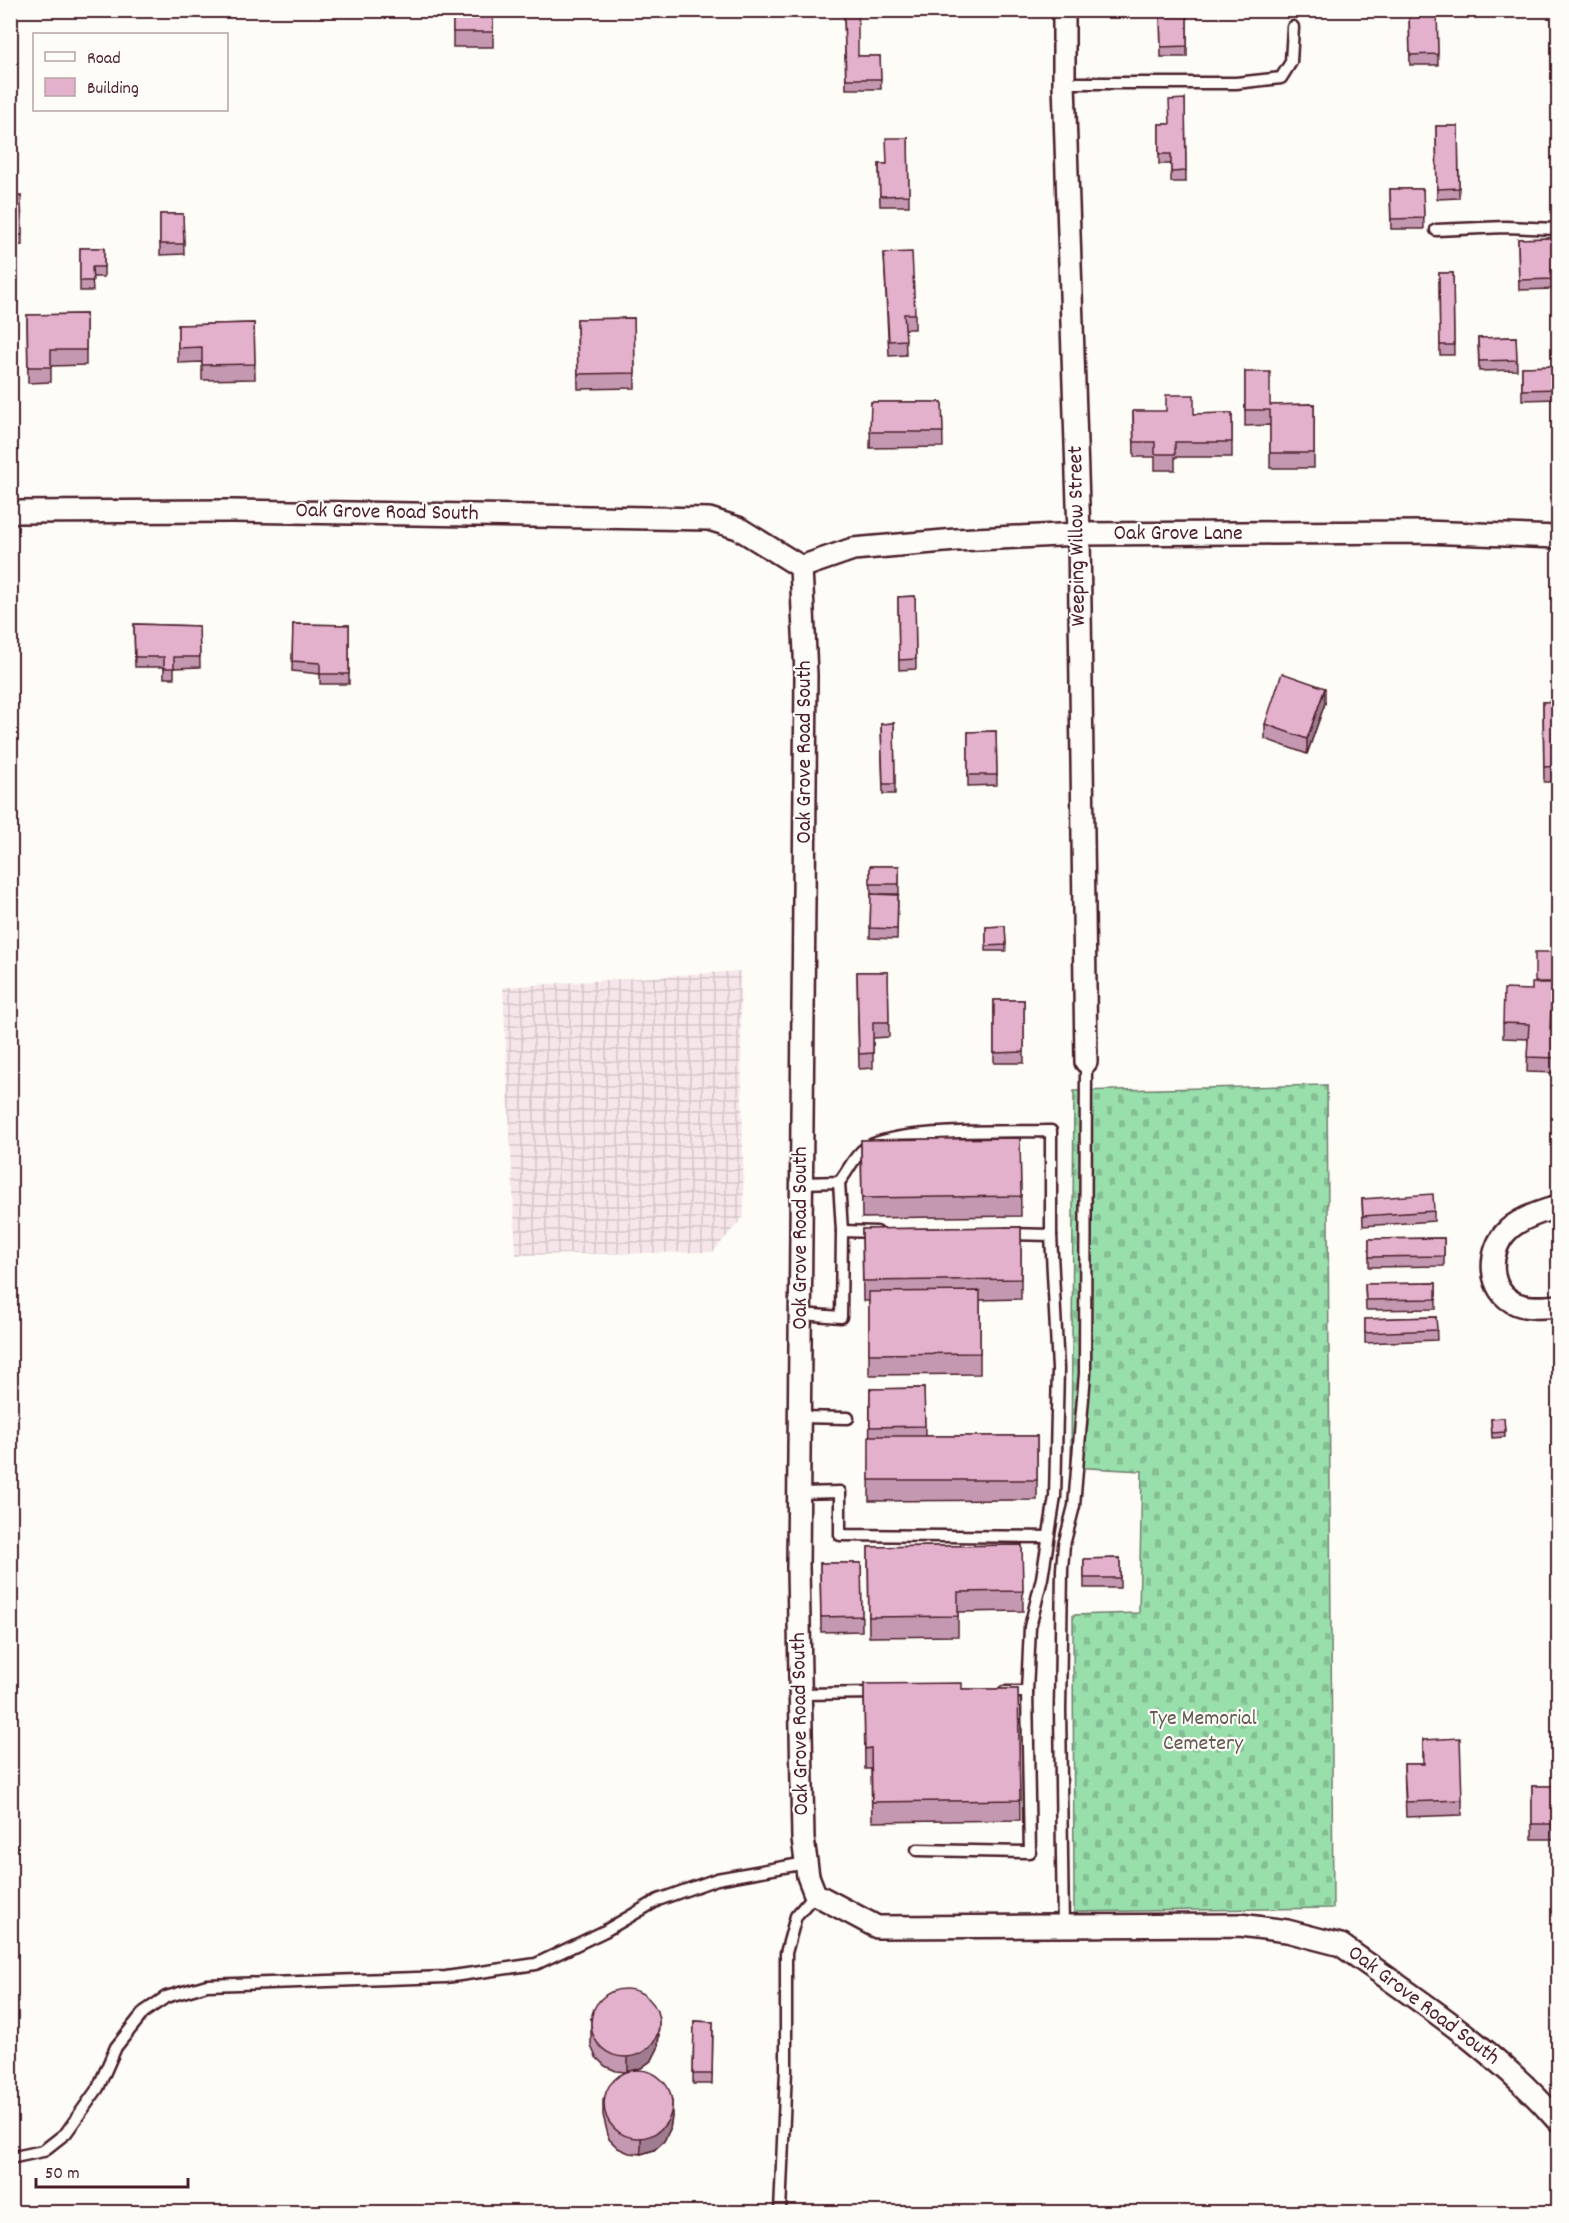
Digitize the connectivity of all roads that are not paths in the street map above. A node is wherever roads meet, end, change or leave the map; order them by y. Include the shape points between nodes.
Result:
1 (1064, 10) edge
2 (1293, 27) dead end
3 (1064, 83) junction
4 (1558, 229) edge
5 (1436, 230) dead end
6 (10, 512) edge
7 (1079, 534) junction
8 (1558, 537) edge
9 (801, 567) junction
10 (1086, 1062) joint
11 (839, 1182) junction
12 (801, 1183) junction
13 (1558, 1207) edge
14 (842, 1231) junction
15 (888, 1232) edge
16 (993, 1234) edge
17 (1051, 1235) junction
18 (1558, 1306) edge
19 (800, 1314) junction
20 (799, 1418) junction
21 (848, 1418) dead end
22 (799, 1493) junction
23 (1048, 1536) junction
24 (991, 1692) edge
25 (1027, 1692) junction
26 (896, 1693) edge
27 (800, 1694) junction
28 (917, 1850) dead end
29 (806, 1863) junction
30 (815, 1894) junction
31 (1064, 1927) junction
32 (1558, 2121) edge
33 (10, 2158) edge
34 (780, 2212) edge

1 - 3 street, Weeping Willow Street
2 - 3 lane via 1291,62 1281,78 1236,83
3 - 7 street, Weeping Willow Street
4 - 5 lane
6 - 9 street, Oak Grove Road South via 233,511 710,519 738,528
7 - 8 street, Oak Grove Lane via 1423,532
7 - 9 street, Oak Grove Lane via 853,549
7 - 10 street, Weeping Willow Street
9 - 12 street, Oak Grove Road South via 806,675
10 - 31 lane via 1085,1374 1074,1506 1062,1569
11 - 12 lane
11 - 14 lane
11 - 17 lane via 866,1147 890,1138 1051,1131
12 - 19 street, Oak Grove Road South
13 - 18 street via 1508,1229 1493,1259 1495,1283 1503,1295 1517,1304
14 - 15 lane
14 - 19 lane via 841,1317
16 - 17 lane
17 - 23 lane via 1058,1369 1055,1497
19 - 20 street, Oak Grove Road South
20 - 21 lane
20 - 22 street, Oak Grove Road South
22 - 23 lane via 840,1492 840,1535
22 - 27 street, Oak Grove Road South
23 - 25 lane via 1030,1627
24 - 25 lane
25 - 28 lane via 1030,1852
26 - 27 lane
27 - 29 street, Oak Grove Road South
29 - 30 street, Oak Grove Road South
29 - 33 lane via 717,1879 658,1900 536,1964 446,1977 207,1984 166,1997 144,2012 116,2047 98,2088 66,2133 43,2151
30 - 31 street, Oak Grove Road South via 877,1927
30 - 34 lane via 796,1916 786,1953
31 - 32 street, Oak Grove Road South via 1240,1925 1287,1931 1341,1945 1477,2041

